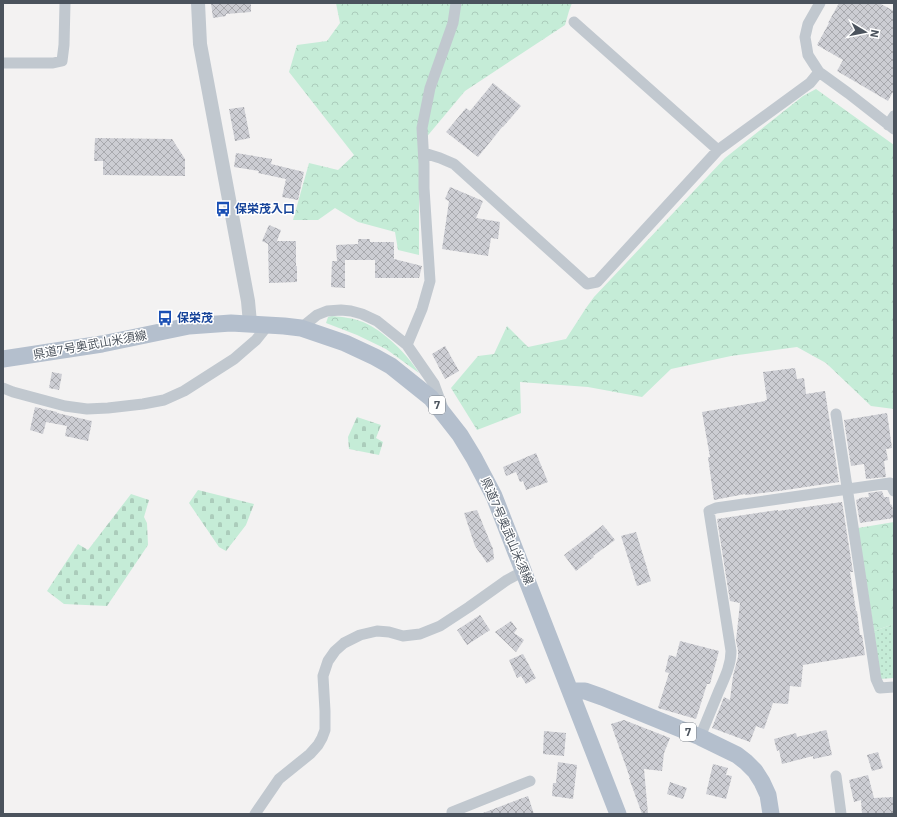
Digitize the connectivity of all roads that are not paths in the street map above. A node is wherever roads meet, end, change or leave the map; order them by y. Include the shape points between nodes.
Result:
1 (65, 3) edge
2 (198, 3) edge
3 (456, 3) edge
4 (820, 3) edge
5 (574, 22) dead end
6 (3, 63) edge
7 (820, 72) junction
8 (892, 123) edge
9 (718, 150) junction
10 (424, 153) junction
11 (250, 323) junction
12 (268, 325) junction
13 (301, 328) junction
14 (407, 346) junction
15 (3, 359) edge
16 (3, 388) edge
17 (444, 414) junction
18 (836, 414) dead end
19 (847, 489) junction
20 (894, 491) edge
21 (524, 571) junction
22 (894, 687) edge
23 (571, 691) junction
24 (700, 737) junction
25 (836, 776) dead end
26 (530, 781) dead end
27 (255, 814) edge
28 (452, 814) edge
29 (618, 814) edge
30 (771, 814) edge
31 (841, 814) edge

1 - 6 street via 62,61
2 - 11 street via 200,44 248,300
3 - 10 street via 453,23 430,88 422,128
4 - 7 street via 808,24 805,37 808,55
5 - 9 street
7 - 8 street
7 - 9 street via 810,84
9 - 10 street via 597,282 587,284 454,164
10 - 14 street via 430,281
11 - 12 main road, 県道7号奥武山米須線 / 7
11 - 15 main road, 県道7号奥武山米須線 / 7 via 189,326 102,344
12 - 13 main road, 県道7号奥武山米須線 / 7
12 - 16 street via 256,340 234,359 184,391 164,400 108,408 87,408 65,406
13 - 14 street via 327,312 351,311 377,321
13 - 17 main road, 県道7号奥武山米須線 / 7 via 345,342 391,366 431,398
14 - 17 street via 434,384
17 - 21 main road, 県道7号奥武山米須線 / 7 via 460,435 494,496
18 - 19 street
19 - 20 street via 890,483
19 - 22 street via 876,679 880,688
19 - 24 street via 709,511 731,657
21 - 23 main road, 県道7号奥武山米須線 / 7
21 - 27 street via 440,626 420,634 403,636 377,631 360,635 335,651 323,676 325,730 322,738 310,754 279,778
23 - 24 main road, 7 via 589,692
23 - 29 main road, 県道7号奥武山米須線 / 7
24 - 30 main road, 7 via 737,755 755,771 768,795
25 - 31 street
26 - 28 street

